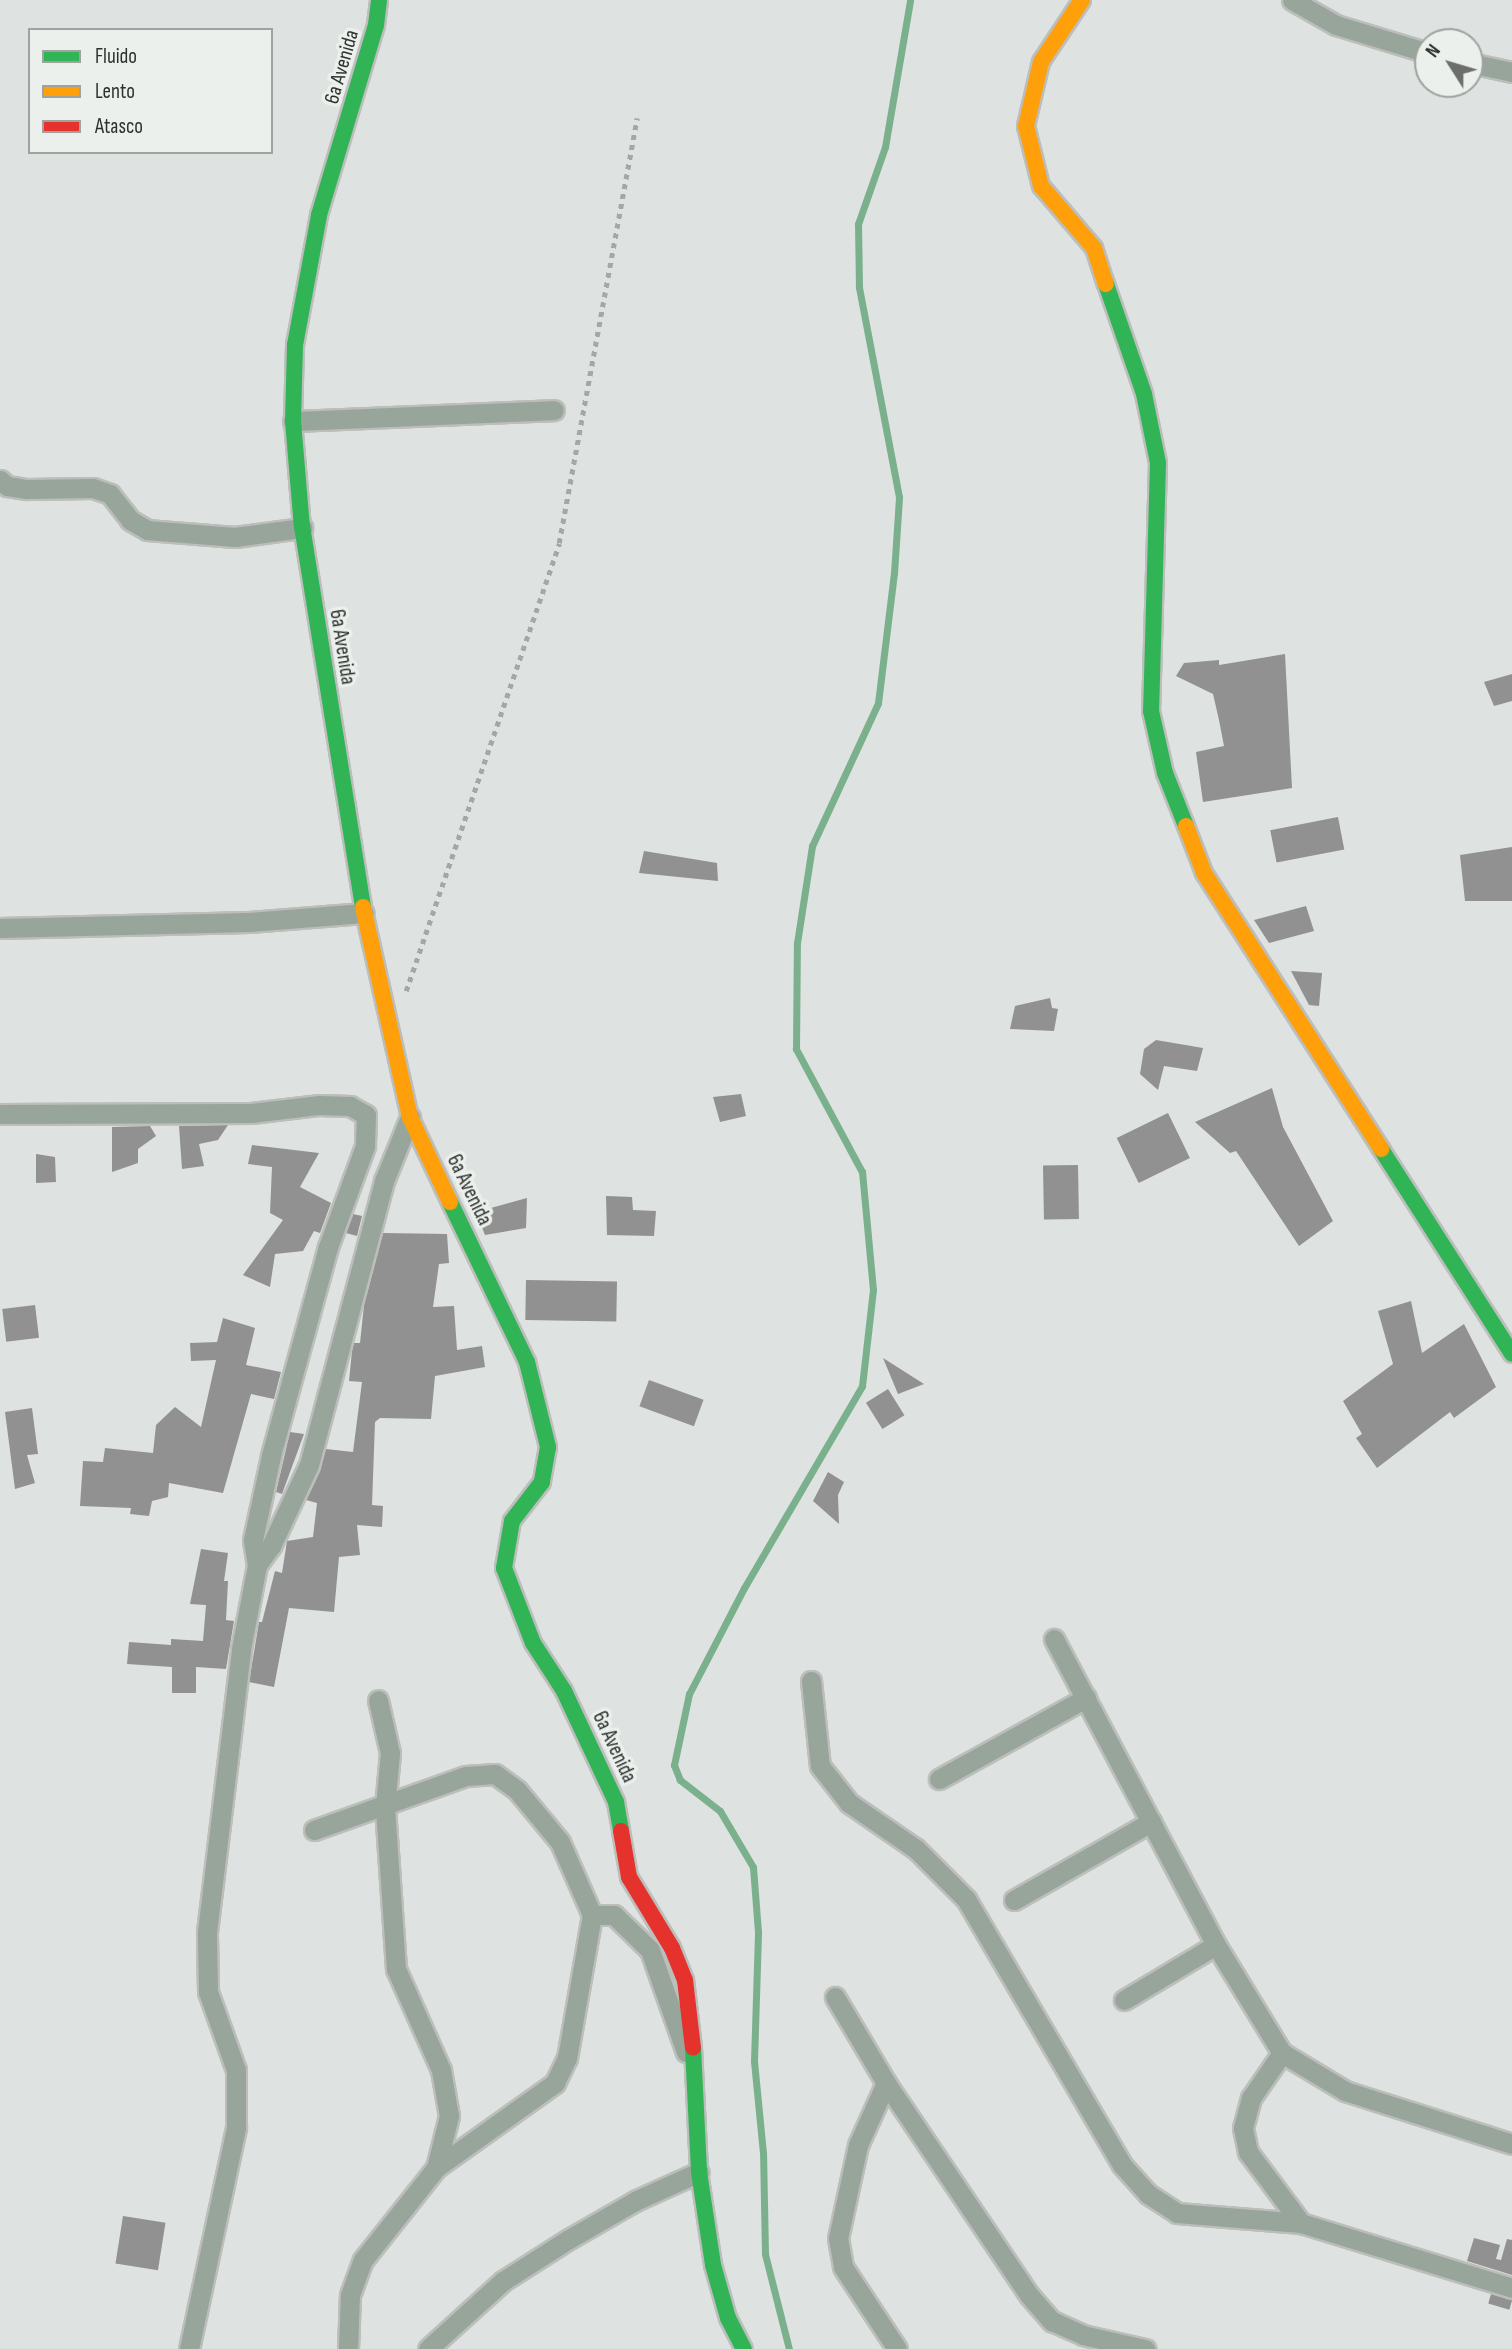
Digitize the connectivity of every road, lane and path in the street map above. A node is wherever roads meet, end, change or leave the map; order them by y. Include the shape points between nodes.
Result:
1 (379, 0) edge
2 (1082, 0) edge
3 (1292, 0) edge
4 (1414, 49) edge
5 (1484, 66) edge
6 (1512, 72) edge
7 (637, 118) dead end
8 (554, 410) dead end
9 (293, 421) junction
10 (0, 480) edge
11 (302, 528) junction
12 (364, 913) junction
13 (0, 928) edge
14 (403, 999) dead end
15 (0, 1114) edge
16 (410, 1117) junction
17 (397, 1140) junction
18 (365, 1146) junction
19 (1512, 1354) edge
20 (257, 1565) junction
21 (1054, 1639) dead end
22 (811, 1681) dead end
23 (1086, 1698) junction
24 (378, 1700) dead end
25 (939, 1779) dead end
26 (385, 1807) junction
27 (1151, 1822) junction
28 (314, 1830) dead end
29 (1014, 1900) dead end
30 (592, 1915) junction
31 (1216, 1945) junction
32 (835, 1997) dead end
33 (1124, 2000) dead end
34 (1282, 2053) junction
35 (693, 2073) junction
36 (886, 2083) junction
37 (1512, 2144) edge
38 (436, 2168) junction
39 (699, 2172) junction
40 (1301, 2223) junction
41 (1512, 2288) edge
42 (189, 2349) edge
43 (348, 2349) edge
44 (428, 2349) edge
45 (744, 2349) edge
46 (897, 2349) edge
47 (1145, 2349) edge

1 - 9 street, 6a Avenida via 319,215 295,345
2 - 19 street via 1041,62 1026,126 1041,186 1094,248 1144,394 1158,463 1151,710 1165,773 1204,873
3 - 4 street via 1336,25
5 - 6 street
7 - 14 path via 559,542
8 - 9 street
9 - 11 street, 6a Avenida
10 - 11 street via 27,489 93,488 110,495 130,520 147,530 235,537
11 - 12 street, 6a Avenida
12 - 13 street via 249,922
12 - 16 street, 6a Avenida
15 - 18 street via 118,1116 349,1106 366,1115
16 - 17 street
16 - 35 street, 6a Avenida via 527,1362 548,1447 541,1482 512,1521 504,1568 533,1643 564,1691 616,1802 629,1877 673,1948 685,1980
17 - 18 street
17 - 20 street via 309,1465 271,1546
18 - 20 street via 328,1247 271,1456 253,1540
20 - 42 street via 241,1649 207,1932 208,1992 236,2070 236,2127
21 - 23 street
22 - 40 street via 820,1766 849,1803 916,1849 966,1899 1130,2175 1177,2213
23 - 25 street
23 - 27 street
24 - 26 street via 390,1754
26 - 28 street
26 - 30 street via 466,1776 495,1774 517,1790 560,1842
26 - 38 street via 396,1969 441,2070 449,2116
27 - 29 street
27 - 31 street
30 - 35 street via 614,1915 650,1950
30 - 38 street via 567,2058 555,2083
31 - 33 street
31 - 34 street
32 - 36 street
34 - 37 street via 1345,2091
34 - 40 street via 1251,2098 1243,2128 1248,2152
35 - 39 street, 6a Avenida
36 - 46 street via 858,2145 838,2238 843,2267
36 - 47 street via 1029,2295 1052,2321 1083,2334
38 - 43 street via 363,2260 350,2295
39 - 44 street via 635,2201 503,2281
39 - 45 street, 6a Avenida via 713,2265 728,2318
40 - 41 street

